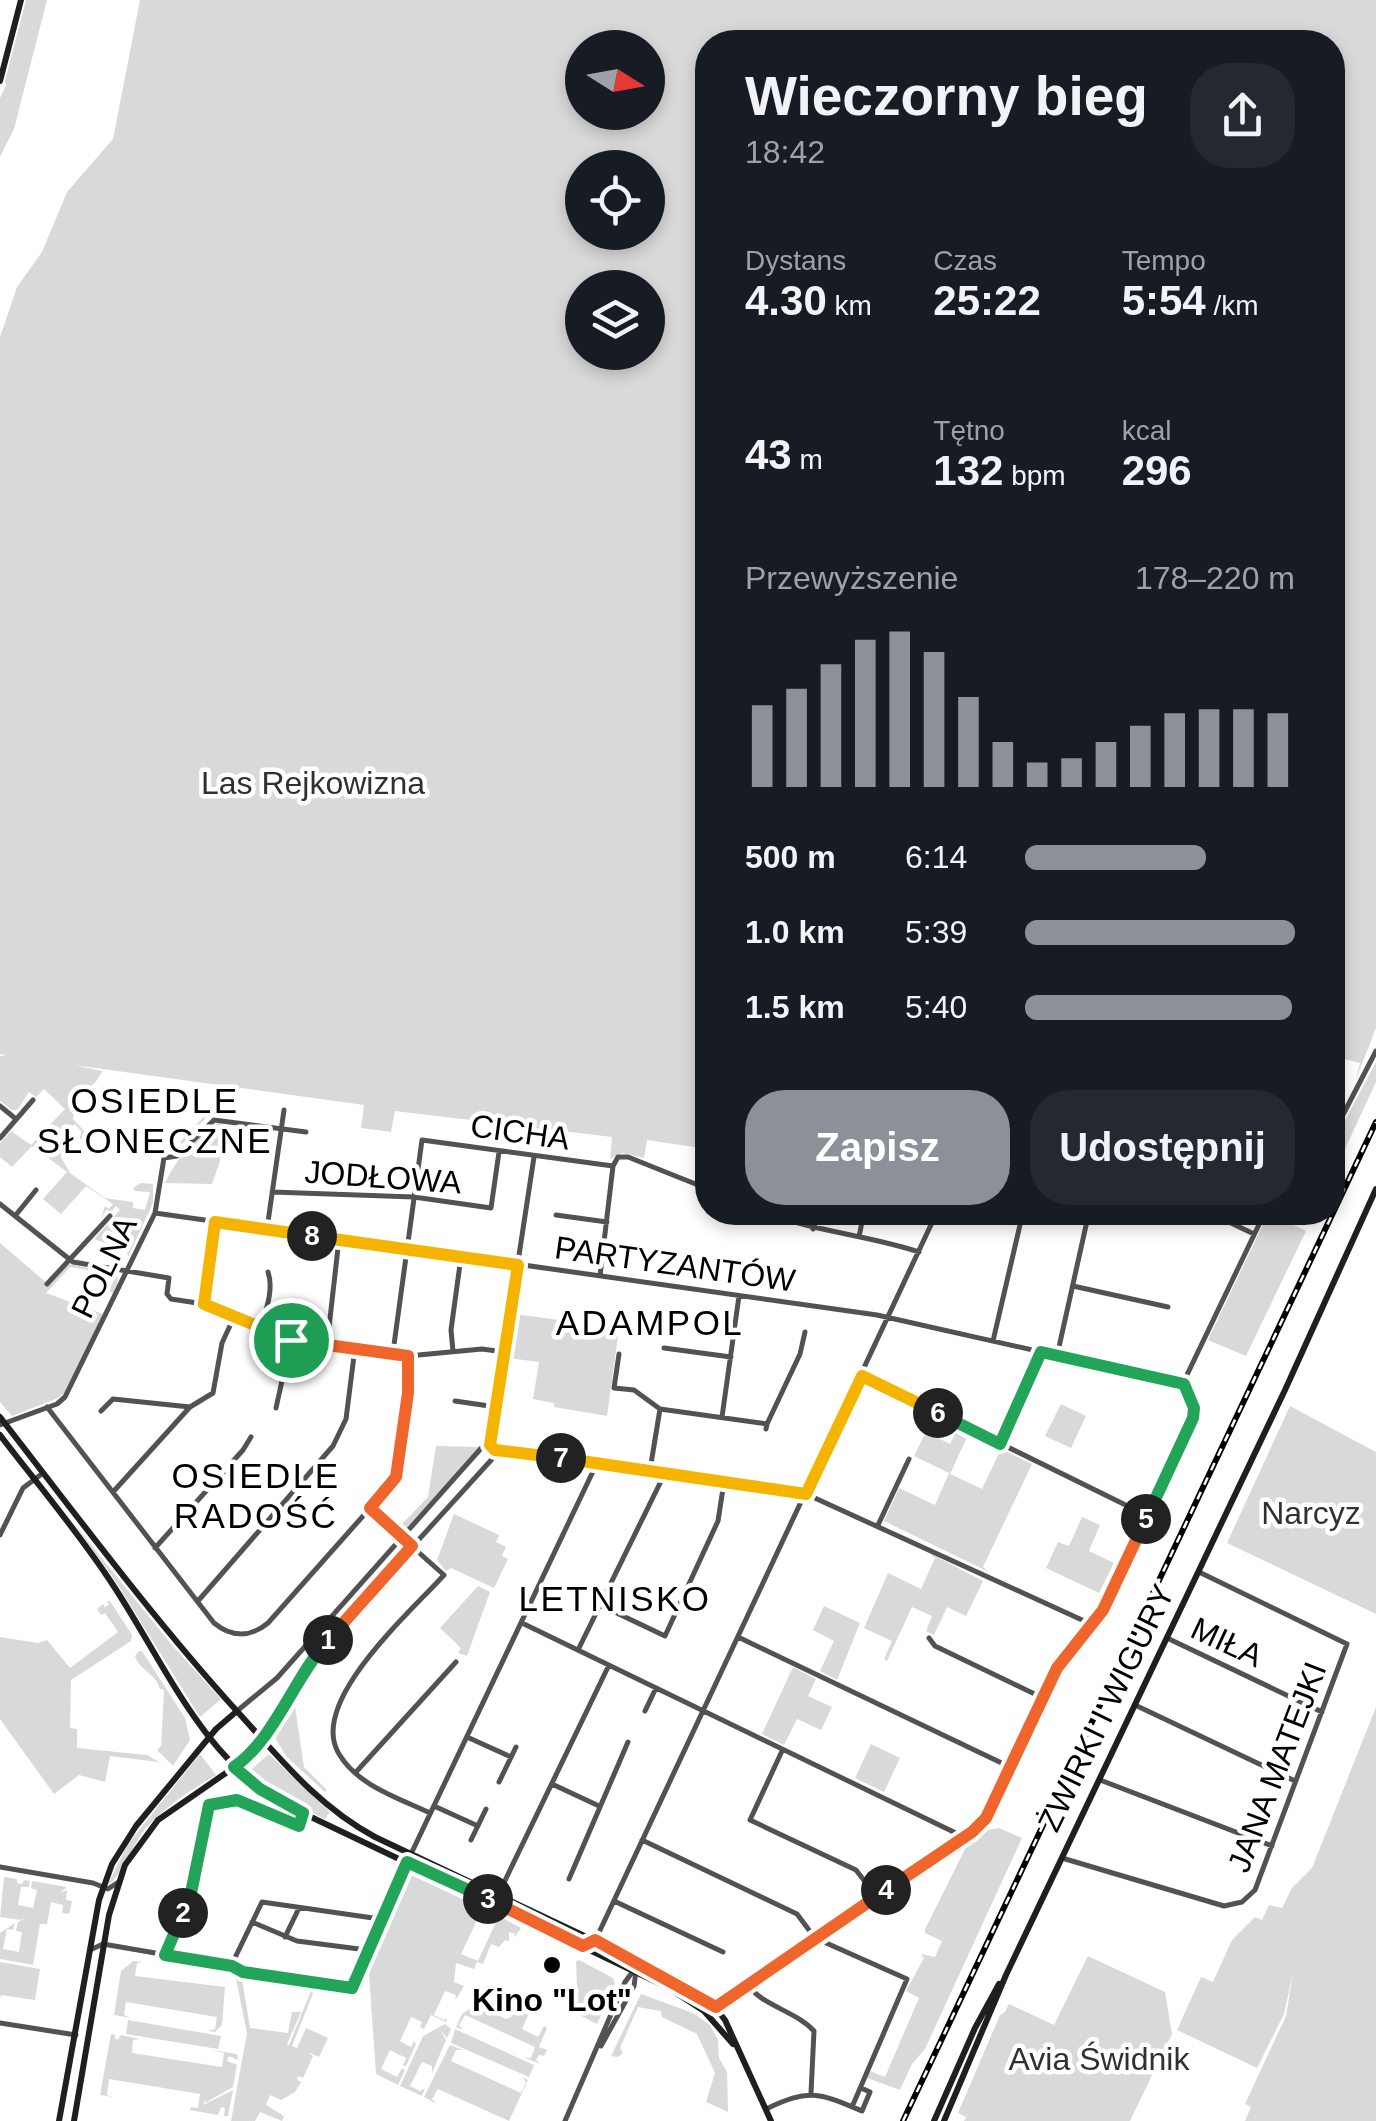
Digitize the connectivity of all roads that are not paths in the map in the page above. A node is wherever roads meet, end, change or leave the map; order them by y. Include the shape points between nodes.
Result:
1 (20, 0) edge
2 (0, 81) edge
3 (1376, 1050) edge
4 (33, 1100) dead end
5 (0, 1106) edge
6 (284, 1110) dead end
7 (1345, 1111) edge
8 (16, 1120) junction
9 (223, 1120) joint
10 (281, 1128) junction
11 (306, 1132) dead end
12 (0, 1138) edge
13 (499, 1152) junction
14 (534, 1157) junction
15 (613, 1166) junction
16 (695, 1184) edge
17 (36, 1190) dead end
18 (1376, 1190) edge
19 (272, 1192) junction
20 (414, 1196) junction
21 (0, 1204) edge
22 (155, 1213) junction
23 (556, 1215) dead end
24 (15, 1216) junction
25 (110, 1216) dead end
26 (215, 1222) junction
27 (607, 1222) junction
28 (803, 1225) edge
29 (815, 1225) edge
30 (861, 1225) edge
31 (932, 1225) edge
32 (1019, 1225) edge
33 (1086, 1225) edge
34 (1235, 1225) edge
35 (1258, 1225) edge
36 (267, 1229) junction
37 (814, 1229) junction
38 (1254, 1234) junction
39 (858, 1237) junction
40 (339, 1239) junction
41 (406, 1249) junction
42 (919, 1252) junction
43 (461, 1257) junction
44 (69, 1260) junction
45 (518, 1265) junction
46 (125, 1272) junction
47 (268, 1272) dead end
48 (600, 1276) junction
49 (47, 1284) dead end
50 (1073, 1286) junction
51 (740, 1296) junction
52 (204, 1304) junction
53 (1168, 1307) dead end
54 (234, 1317) junction
55 (890, 1318) junction
56 (260, 1328) junction
57 (805, 1332) dead end
58 (291, 1340) junction
59 (993, 1341) junction
60 (327, 1345) junction
61 (355, 1348) junction
62 (664, 1348) dead end
63 (453, 1352) junction
64 (504, 1352) junction
65 (1041, 1352) junction
66 (393, 1354) junction
67 (619, 1354) dead end
68 (408, 1356) junction
69 (1057, 1356) junction
70 (731, 1357) junction
71 (862, 1376) junction
72 (1184, 1384) junction
73 (456, 1401) dead end
74 (47, 1407) junction
75 (190, 1407) junction
76 (496, 1407) junction
77 (276, 1408) dead end
78 (660, 1409) junction
79 (101, 1411) dead end
80 (722, 1418) junction
81 (1, 1422) edge
82 (0, 1436) edge
83 (251, 1437) dead end
84 (1000, 1444) junction
85 (492, 1447) junction
86 (473, 1458) junction
87 (909, 1459) dead end
88 (597, 1463) junction
89 (483, 1469) junction
90 (650, 1470) junction
91 (664, 1473) junction
92 (43, 1474) junction
93 (34, 1480) junction
94 (724, 1482) junction
95 (113, 1492) junction
96 (806, 1494) junction
97 (370, 1508) junction
98 (1148, 1516) junction
99 (878, 1525) junction
100 (0, 1535) edge
101 (403, 1538) junction
102 (412, 1546) junction
103 (156, 1548) junction
104 (1199, 1572) junction
105 (197, 1602) junction
106 (600, 1606) junction
107 (522, 1623) junction
108 (1093, 1626) junction
109 (738, 1637) junction
110 (928, 1638) dead end
111 (1167, 1638) junction
112 (578, 1650) junction
113 (456, 1662) dead end
114 (609, 1665) junction
115 (656, 1688) junction
116 (1043, 1698) junction
117 (1135, 1705) junction
118 (237, 1711) junction
119 (645, 1711) dead end
120 (703, 1712) junction
121 (1322, 1712) junction
122 (467, 1737) junction
123 (210, 1738) junction
124 (261, 1739) junction
125 (628, 1742) dead end
126 (516, 1747) dead end
127 (782, 1751) junction
128 (511, 1757) junction
129 (234, 1767) junction
130 (1010, 1767) junction
131 (356, 1772) junction
132 (1100, 1780) junction
133 (499, 1782) dead end
134 (1296, 1782) junction
135 (552, 1784) junction
136 (434, 1806) junction
137 (600, 1807) junction
138 (486, 1809) dead end
139 (303, 1813) junction
140 (430, 1813) junction
141 (478, 1826) junction
142 (964, 1837) junction
143 (472, 1840) dead end
144 (642, 1840) junction
145 (1272, 1846) junction
146 (409, 1858) junction
147 (1062, 1858) junction
148 (0, 1867) edge
149 (569, 1879) dead end
150 (117, 1883) junction
151 (103, 1886) junction
152 (498, 1895) junction
153 (876, 1896) junction
154 (614, 1901) junction
155 (299, 1908) junction
156 (380, 1918) junction
157 (252, 1922) junction
158 (285, 1937) junction
159 (815, 1938) junction
160 (595, 1940) junction
161 (104, 1944) junction
162 (583, 1946) junction
163 (90, 1950) junction
164 (367, 1950) junction
165 (723, 1952) dead end
166 (165, 1955) junction
167 (615, 1961) junction
168 (232, 1966) junction
169 (638, 1967) junction
170 (1006, 1975) junction
171 (654, 1980) junction
172 (626, 1982) junction
173 (747, 1984) junction
174 (634, 1986) junction
175 (716, 2007) junction
176 (708, 2014) junction
177 (0, 2023) edge
178 (76, 2035) junction
179 (734, 2045) junction
180 (598, 2048) junction
181 (810, 2093) junction
182 (766, 2110) junction
183 (59, 2121) edge
184 (74, 2121) edge
185 (565, 2121) edge
186 (772, 2121) edge
187 (934, 2121) edge
188 (944, 2121) edge

1 - 2 street
3 - 7 street
4 - 8 street
5 - 8 street
6 - 10 street, JODŁOWA
8 - 12 street
9 - 10 street, JODŁOWA
9 - 22 street, POLNA via 212,1120 177,1156 164,1158
10 - 11 street, JODŁOWA
10 - 19 street, JODŁOWA
13 - 14 street, CICHA
13 - 20 street, CICHA via 422,1140
13 - 20 street, JODŁOWA via 491,1208
14 - 15 street, CICHA
14 - 45 street
15 - 16 street, CICHA via 618,1157 628,1157
15 - 27 street
17 - 24 street
18 - 104 street, ŻWIRKI I WIGURY
19 - 20 street, JODŁOWA
19 - 36 street, JODŁOWA
20 - 41 street
21 - 24 street
22 - 26 street, PARTYZANTÓW
22 - 46 street, POLNA
23 - 27 street
24 - 44 street
25 - 44 street
26 - 36 street, PARTYZANTÓW
26 - 52 street
27 - 48 street
28 - 37 street
29 - 37 street
30 - 39 street
31 - 42 street
32 - 59 street
33 - 50 street
34 - 38 street
35 - 38 street
36 - 40 street, PARTYZANTÓW
37 - 39 street
38 - 72 street
39 - 42 street
40 - 41 street, PARTYZANTÓW
40 - 60 street
41 - 43 street, PARTYZANTÓW
41 - 66 street
42 - 55 street
43 - 45 street, PARTYZANTÓW
43 - 63 street
44 - 46 street
44 - 49 street
45 - 48 street, PARTYZANTÓW
45 - 64 street
46 - 52 street via 170,1278 169,1298
46 - 74 street, POLNA via 67,1394
47 - 56 street
48 - 51 street, PARTYZANTÓW
50 - 53 street
50 - 69 street
51 - 55 street, PARTYZANTÓW
51 - 70 street
52 - 54 street
54 - 56 street
54 - 75 street via 214,1390
55 - 59 street, PARTYZANTÓW
55 - 71 street
56 - 58 street
57 - 80 street via 766,1427
58 - 60 street
58 - 77 street
59 - 65 street, PARTYZANTÓW
60 - 61 street
61 - 66 street
61 - 105 street via 346,1419 333,1446
62 - 70 street
63 - 64 street
63 - 68 street
64 - 76 street
65 - 69 street, PARTYZANTÓW
65 - 84 street
66 - 68 street
67 - 78 street via 614,1388 634,1390
68 - 97 street via 396,1477
69 - 72 street, PARTYZANTÓW
70 - 80 street
71 - 84 street
71 - 96 street
72 - 98 street via 1193,1418
73 - 76 street
74 - 81 street
74 - 95 street
75 - 79 street via 113,1399
75 - 95 street
76 - 85 street
78 - 80 street
78 - 90 street
81 - 92 street
82 - 93 street
83 - 103 street
84 - 98 street
85 - 86 street via 484,1445
85 - 88 street
85 - 89 street via 494,1457
86 - 89 street
86 - 101 street
87 - 99 street
88 - 90 street
88 - 107 street
89 - 102 street
90 - 91 street
91 - 94 street
91 - 106 street
92 - 93 street
92 - 118 street via 172,1640
93 - 100 street via 23,1488
93 - 123 street via 104,1571
94 - 96 street
94 - 106 street via 718,1521 665,1636
95 - 103 street
96 - 99 street
96 - 109 street
97 - 101 street
97 - 105 street via 258,1630 227,1632
98 - 108 street
99 - 108 street
101 - 102 street
101 - 118 street via 277,1678
102 - 124 street via 310,1660
102 - 131 street via 444,1575 340,1700 335,1743
103 - 105 street
104 - 111 street, ŻWIRKI I WIGURY
104 - 121 street, JANA MATEJKI via 1347,1644
106 - 112 street
107 - 112 street
107 - 122 street
108 - 116 street via 1062,1660
109 - 120 street
109 - 130 street
110 - 116 street
111 - 117 street, ŻWIRKI I WIGURY
111 - 121 street, MIŁA
112 - 114 street
113 - 131 street
114 - 115 street
114 - 135 street
115 - 119 street
115 - 120 street
116 - 130 street
117 - 132 street, ŻWIRKI I WIGURY
117 - 134 street
118 - 123 street
118 - 124 street
120 - 127 street
120 - 144 street
121 - 134 street, JANA MATEJKI
122 - 128 street
122 - 136 street
123 - 129 street
123 - 151 street via 122,1845
124 - 129 street
124 - 146 street via 333,1810
125 - 137 street
126 - 128 street
127 - 142 street
127 - 153 street via 750,1820 856,1870
128 - 133 street
129 - 139 street
129 - 150 street via 158,1820
130 - 142 street via 986,1818
131 - 140 street
132 - 145 street
132 - 147 street, ŻWIRKI I WIGURY
134 - 145 street, JANA MATEJKI
135 - 137 street
135 - 152 street
136 - 140 street
136 - 141 street
137 - 149 street
138 - 141 street
139 - 146 street
139 - 166 street via 299,1826 292,1826 237,1800 209,1805 190,1896
140 - 146 street
141 - 143 street
142 - 153 street
144 - 154 street
144 - 159 street via 797,1914
145 - 147 street, JANA MATEJKI via 1255,1890 1242,1902 1218,1905
146 - 152 street
146 - 156 street
146 - 162 street
147 - 170 street, ŻWIRKI I WIGURY
148 - 151 street
150 - 151 street
150 - 161 street
151 - 163 street
152 - 160 street
153 - 159 street
154 - 160 street
154 - 165 street
155 - 156 street
155 - 157 street via 262,1902
155 - 158 street
156 - 164 street
157 - 158 street
157 - 168 street
158 - 164 street
159 - 173 street
159 - 181 street via 907,1979 861,2088 870,2092 862,2111
160 - 162 street
160 - 169 street
161 - 163 street
161 - 166 street
161 - 184 street
162 - 167 street
163 - 178 street
164 - 168 street via 352,1988
166 - 168 street
167 - 169 street
167 - 172 street
169 - 171 street
169 - 172 street
169 - 174 street
169 - 175 street
170 - 187 street
170 - 188 street
171 - 174 street
171 - 176 street
172 - 180 street
173 - 175 street
173 - 181 street via 814,2031
174 - 180 street
175 - 176 street
175 - 179 street
176 - 179 street
177 - 178 street
178 - 183 street
179 - 182 street
180 - 185 street
181 - 182 street
182 - 186 street

